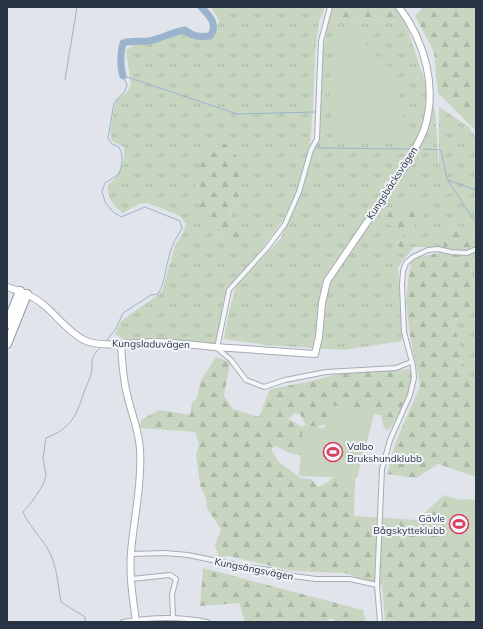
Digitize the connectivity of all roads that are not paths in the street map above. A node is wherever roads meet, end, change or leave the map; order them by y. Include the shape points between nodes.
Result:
1 (330, 7) edge
2 (399, 7) edge
3 (476, 249) edge
4 (7, 287) edge
5 (24, 293) junction
6 (7, 303) edge
7 (9, 320) edge
8 (7, 344) edge
9 (121, 344) junction
10 (217, 348) junction
11 (315, 354) joint
12 (412, 362) junction
13 (131, 554) junction
14 (131, 578) junction
15 (377, 585) junction
16 (173, 617) junction
17 (136, 621) edge
18 (123, 622) edge
19 (207, 622) edge
20 (380, 622) edge

1 - 10 street via 321,42 317,139 285,224 229,290
2 - 11 street, Kungsbäcksvägen via 417,37 428,70 430,99 427,119 415,150 404,168 328,281 322,303 320,337
3 - 12 street via 467,253 428,250 406,263 402,285 403,318
4 - 5 street, Kungsladuvägen
5 - 7 highway
5 - 8 highway
5 - 9 street, Kungsladuvägen via 44,305 67,329 85,341
6 - 7 highway
9 - 10 street, Kungsladuvägen via 155,342
9 - 13 street via 124,378 136,421 140,448
10 - 11 street, Kungsladuvägen
10 - 12 street via 231,360 246,380 264,387 326,372 396,368
12 - 15 street via 414,378 410,395 390,440 382,469
13 - 14 street
13 - 15 street, Kungsängsvägen via 188,555 293,576 350,579
14 - 16 street via 170,575 175,578 172,594
14 - 17 street
15 - 20 street
16 - 17 street
16 - 19 street
17 - 18 street

